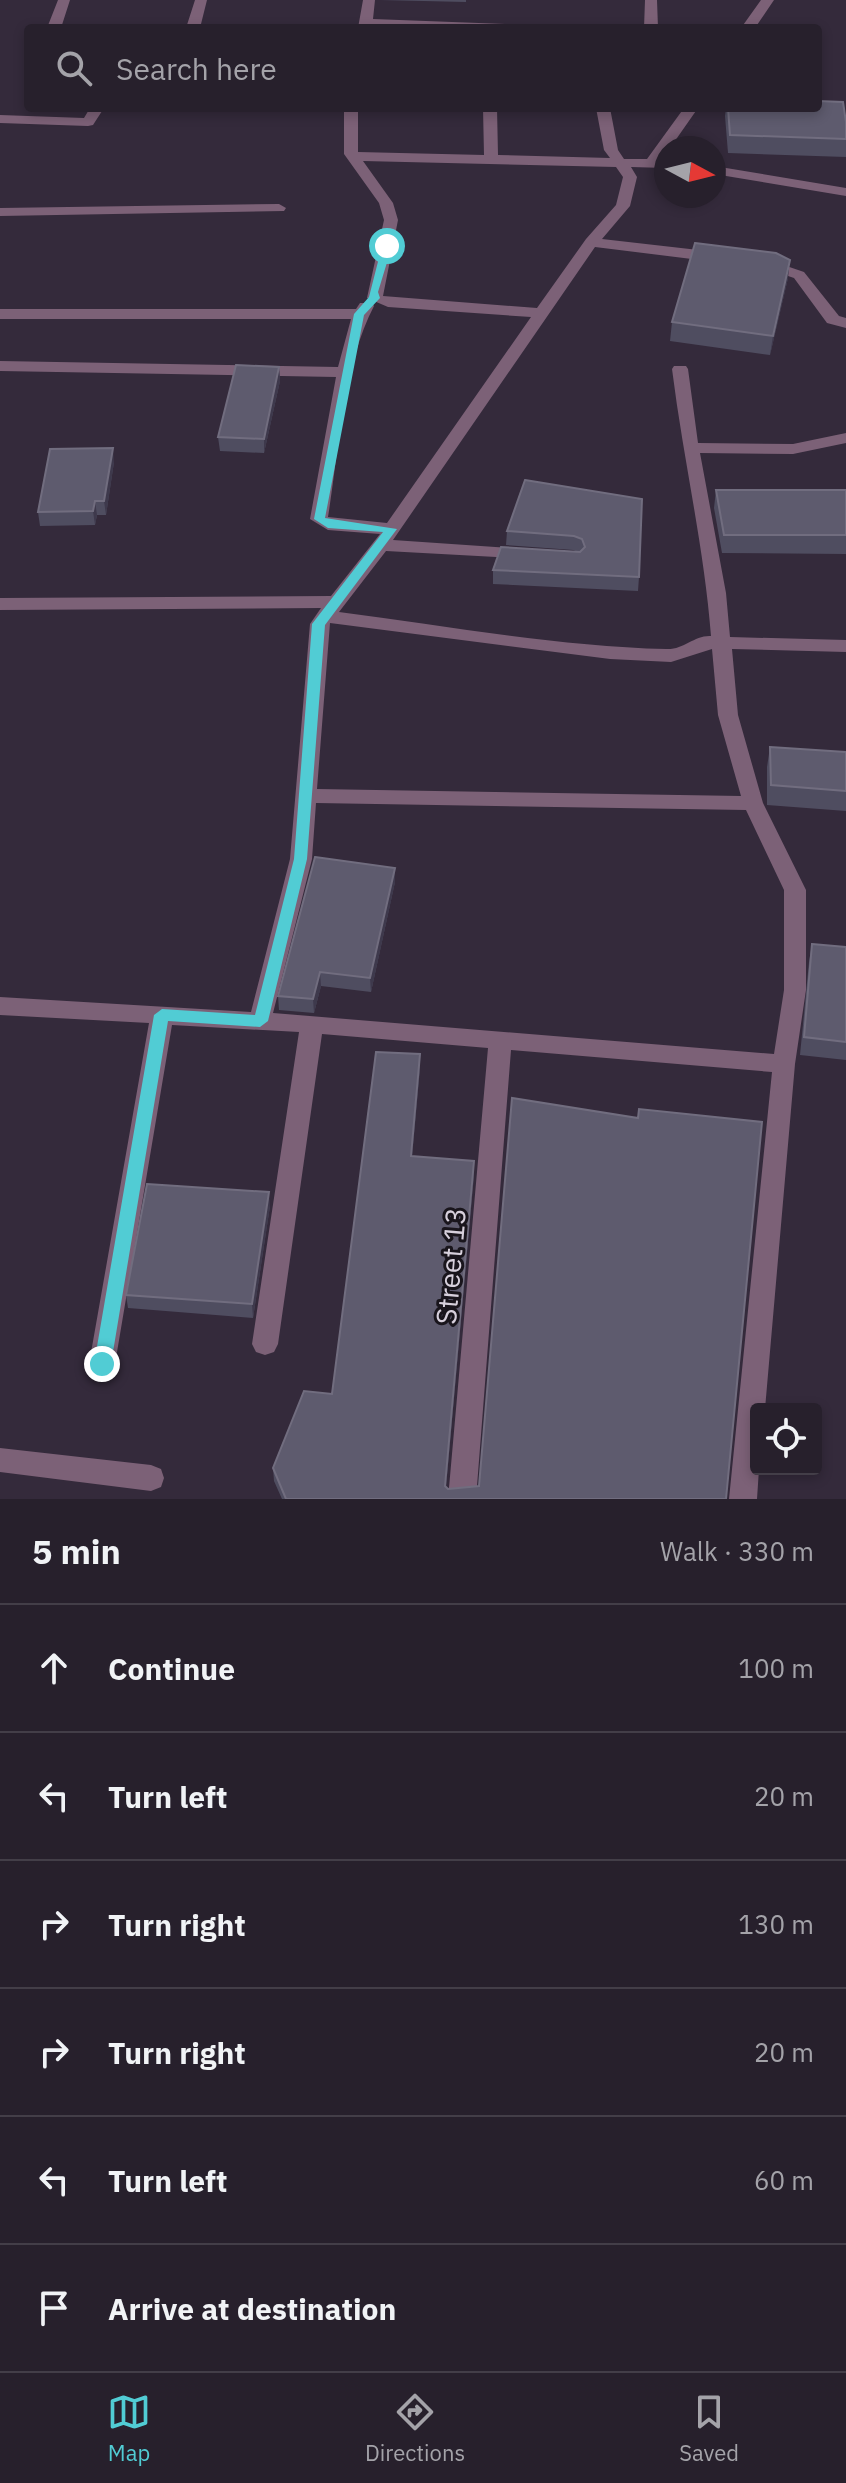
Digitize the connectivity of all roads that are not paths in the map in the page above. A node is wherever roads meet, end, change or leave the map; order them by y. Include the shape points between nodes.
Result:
1 (64, 0) edge
2 (201, 0) edge
3 (369, 0) edge
4 (651, 0) edge
5 (768, 0) edge
6 (55, 24) edge
7 (194, 24) edge
8 (366, 24) edge
9 (651, 24) edge
10 (751, 24) edge
11 (94, 112) edge
12 (351, 112) edge
13 (490, 112) edge
14 (604, 112) edge
15 (689, 112) edge
16 (30, 114) edge
17 (0, 119) edge
18 (675, 136) edge
19 (353, 156) junction
20 (491, 159) junction
21 (617, 163) junction
22 (654, 164) edge
23 (726, 172) edge
24 (846, 192) edge
25 (279, 208) dead end
26 (0, 212) edge
27 (591, 242) junction
28 (375, 298) junction
29 (544, 313) junction
30 (0, 314) edge
31 (359, 314) junction
32 (846, 323) edge
33 (0, 366) edge
34 (680, 369) dead end
35 (346, 372) junction
36 (846, 438) edge
37 (690, 448) junction
38 (386, 537) junction
39 (543, 557) edge
40 (0, 604) edge
41 (330, 609) junction
42 (722, 642) junction
43 (846, 646) edge
44 (308, 796) junction
45 (753, 803) junction
46 (0, 1006) edge
47 (162, 1015) junction
48 (260, 1021) junction
49 (312, 1024) junction
50 (500, 1039) junction
51 (784, 1064) junction
52 (265, 1344) dead end
53 (102, 1364) dead end
54 (0, 1460) edge
55 (151, 1478) dead end
56 (462, 1499) edge
57 (743, 1499) edge

1 - 6 street
2 - 7 street
3 - 8 street
4 - 9 street
5 - 10 street
11 - 16 street via 88,122
12 - 19 street
13 - 20 street
14 - 21 street
15 - 18 street
16 - 17 street
19 - 20 street
19 - 28 street via 389,211
20 - 21 street
21 - 22 street
21 - 27 street via 630,177 623,206
23 - 24 street
25 - 26 street
27 - 29 street
27 - 32 street via 777,265 799,275 833,320
28 - 29 street
28 - 31 street
29 - 38 street
30 - 31 street
31 - 35 street
33 - 35 street
34 - 37 street
35 - 38 street via 319,519
36 - 37 street via 793,449
37 - 42 street
38 - 39 street
38 - 41 street
40 - 41 street
41 - 42 street via 579,650 659,657 686,653 703,642
41 - 44 street via 318,630
42 - 43 street
42 - 45 street via 728,715
44 - 45 street
44 - 48 street via 301,859
45 - 51 street via 795,890 795,990
46 - 47 street
47 - 48 street
47 - 53 street
48 - 49 street
49 - 50 street
49 - 52 street
50 - 51 street
50 - 56 street, Street 13
51 - 57 street
54 - 55 street

